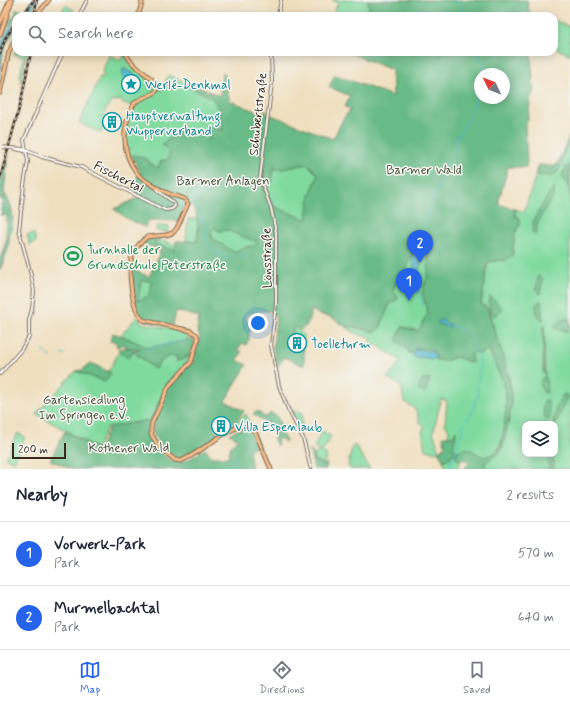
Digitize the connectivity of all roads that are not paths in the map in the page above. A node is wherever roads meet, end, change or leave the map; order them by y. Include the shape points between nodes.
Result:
1 (11, 0) edge
2 (49, 0) edge
3 (87, 0) edge
4 (143, 0) edge
5 (281, 0) edge
6 (4, 12) junction
7 (39, 12) edge
8 (81, 12) edge
9 (139, 12) edge
10 (279, 12) edge
11 (8, 15) junction
12 (0, 23) edge
13 (0, 35) edge
14 (12, 46) edge
15 (61, 56) edge
16 (128, 56) edge
17 (271, 56) edge
18 (0, 90) edge
19 (24, 143) junction
20 (1, 147) edge
21 (14, 149) junction
22 (19, 149) junction
23 (26, 151) junction
24 (33, 154) junction
25 (28, 158) junction
26 (260, 178) joint
27 (158, 187) junction
28 (0, 374) edge
29 (271, 469) edge
30 (311, 469) edge

1 - 6 main road
1 - 11 main road
2 - 7 main road, bridge
3 - 8 street
4 - 9 main road
5 - 10 street
6 - 11 main road via 7,11
6 - 12 main road
11 - 13 main road
14 - 18 main road
15 - 19 street
16 - 27 main road via 158,87 156,92 137,101 130,111 126,121 125,147 137,173
17 - 26 street, Schubertstraße via 271,88
19 - 22 street
19 - 23 street
20 - 21 street, Fischertal, bridge
21 - 22 street, Fischertal
21 - 23 street, Fischertal
22 - 23 street, Fischertal
23 - 24 street, Fischertal
23 - 25 street
24 - 25 street
24 - 27 street, Fischertal via 81,167 165,210 172,209 174,203 157,190
25 - 28 street via 19,230 33,288 32,309 27,340
26 - 30 street, Lönsstraße via 271,208 276,232 275,315 271,345 279,386 303,438
27 - 29 main road via 185,199 187,206 175,232 147,237 134,252 131,287 137,313 142,320 191,331 198,339 191,362 164,395 152,423 151,434 166,454 180,461 241,426 250,426 256,432

